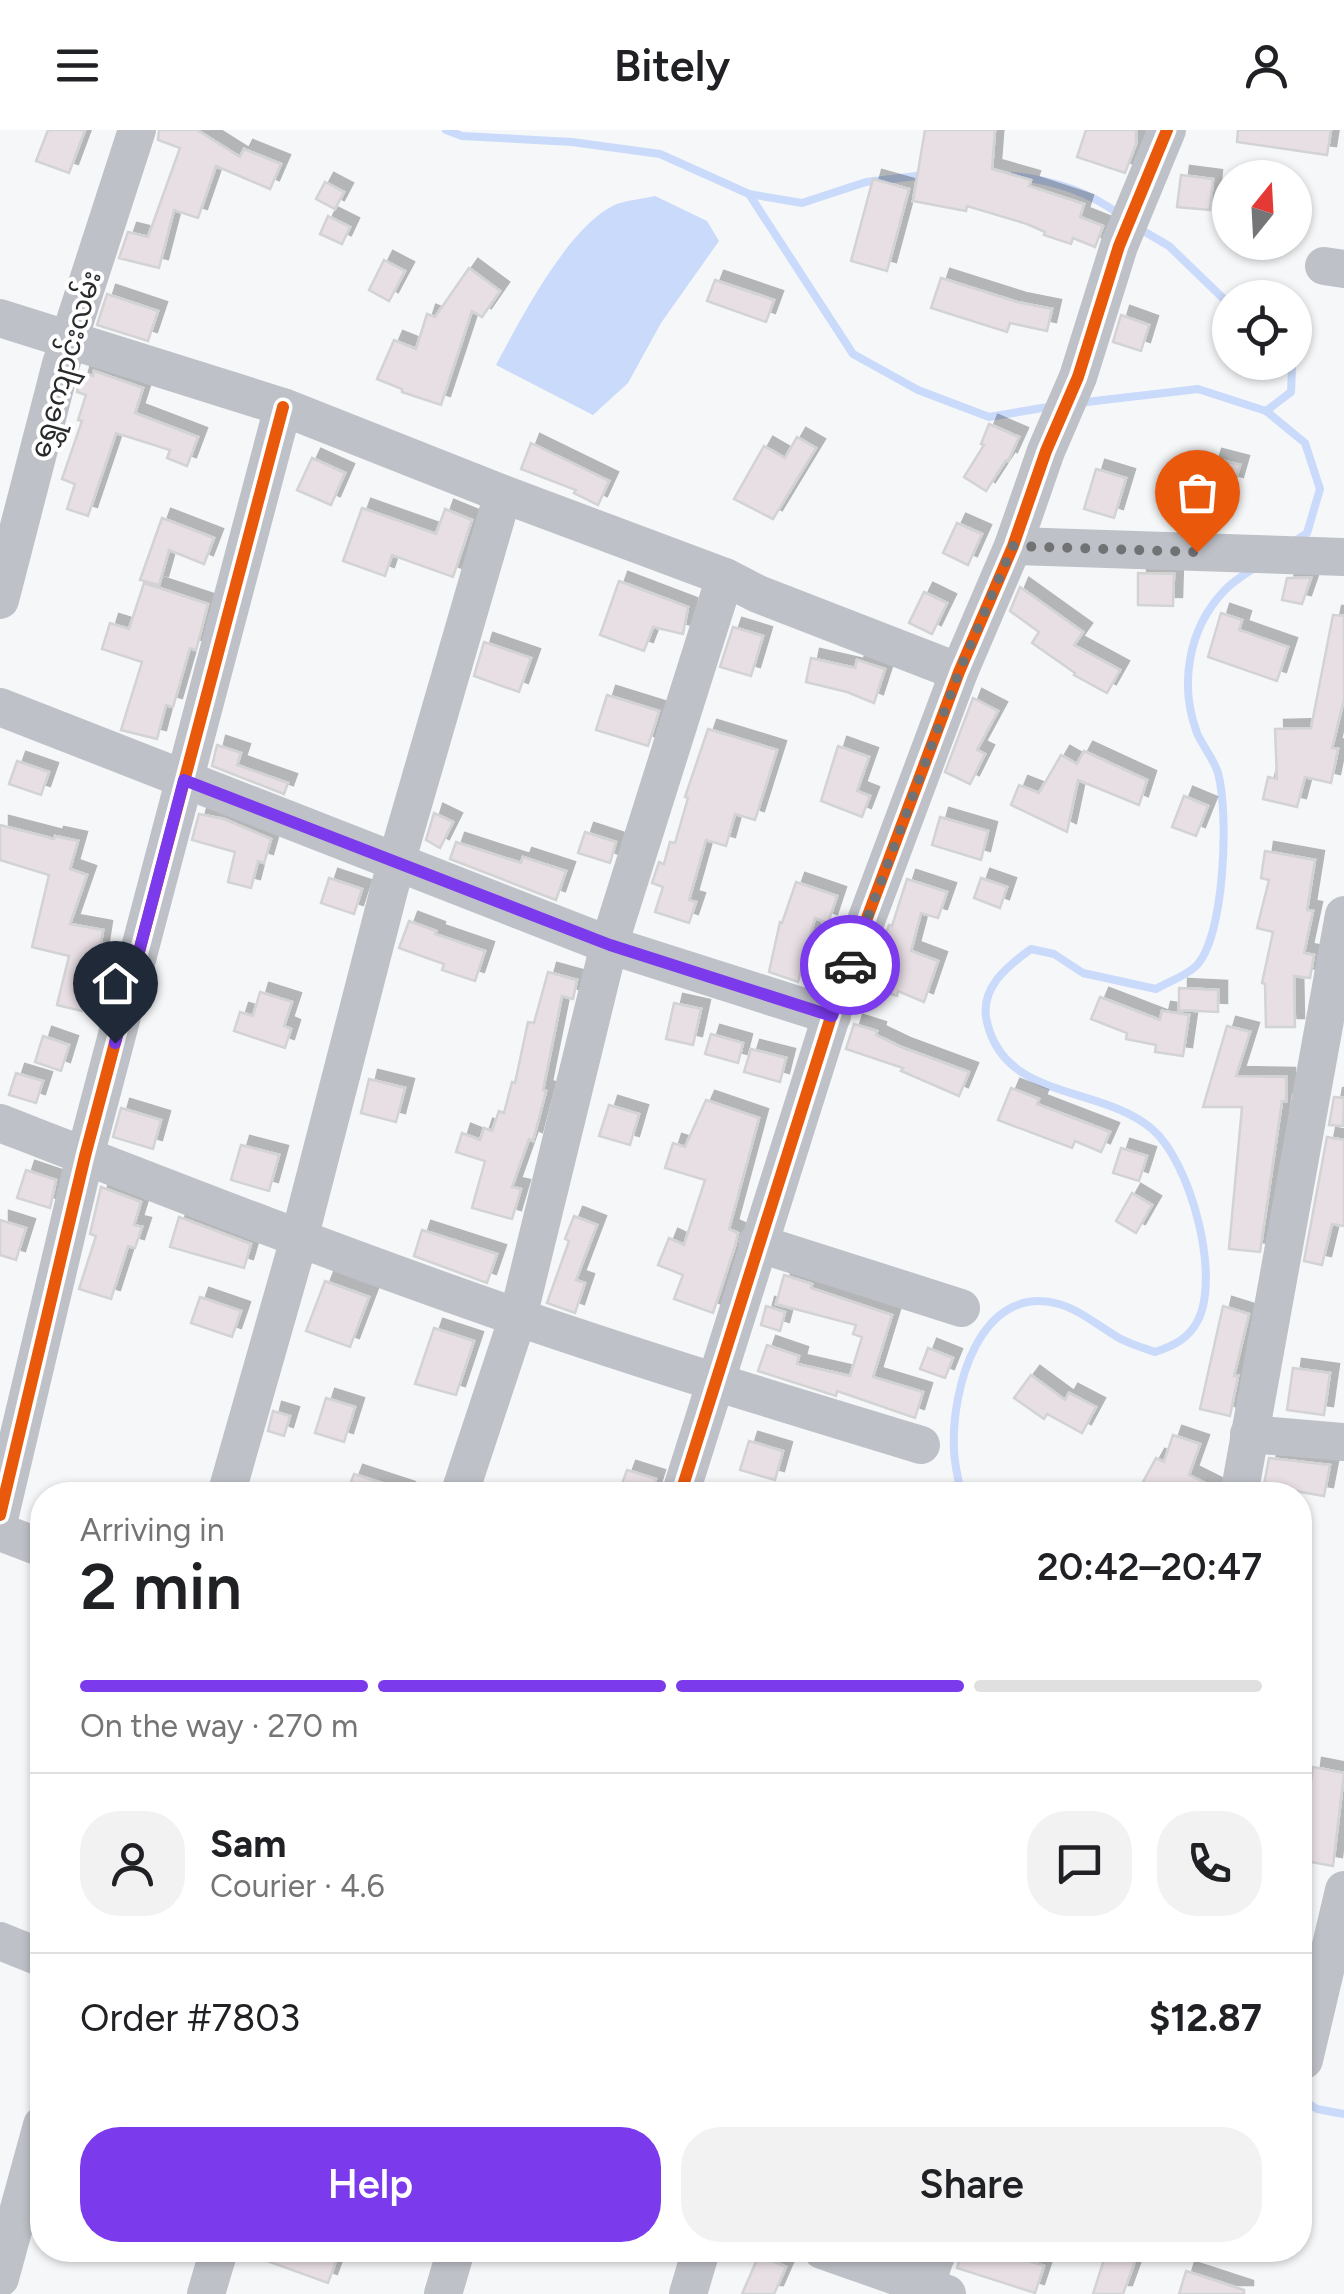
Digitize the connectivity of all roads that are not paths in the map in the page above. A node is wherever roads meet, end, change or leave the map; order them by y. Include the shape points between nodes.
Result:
1 (137, 130) edge
2 (1167, 130) edge
3 (0, 318) edge
4 (68, 339) junction
5 (283, 407) junction
6 (503, 494) junction
7 (1013, 546) junction
8 (1344, 556) edge
9 (725, 577) junction
10 (0, 600) edge
11 (959, 672) junction
12 (0, 707) edge
13 (184, 780) junction
14 (396, 863) junction
15 (1344, 914) edge
16 (610, 945) junction
17 (832, 1016) junction
18 (1330, 1078) edge
19 (0, 1123) edge
20 (85, 1156) junction
21 (299, 1239) junction
22 (758, 1243) junction
23 (961, 1308) dead end
24 (518, 1317) junction
25 (714, 1382) junction
26 (1249, 1434) junction
27 (1344, 1442) edge
28 (921, 1445) dead end
29 (230, 1482) edge
30 (463, 1482) edge
31 (684, 1482) edge
32 (1241, 1482) edge
33 (0, 1515) edge
34 (0, 1532) edge
35 (30, 1543) edge
36 (1344, 1890) edge
37 (0, 1941) edge
38 (30, 1953) edge
39 (1312, 2026) edge
40 (30, 2169) edge
41 (215, 2262) edge
42 (452, 2262) edge
43 (697, 2262) edge
44 (854, 2262) edge
45 (936, 2262) edge
46 (0, 2278) edge
47 (931, 2291) edge
48 (206, 2294) edge
49 (443, 2294) edge
50 (688, 2294) edge

1 - 4 street, ရွှေကျောင်းလမ်း
2 - 7 street
3 - 4 street
4 - 5 street
4 - 10 street, ရွှေကျောင်းလမ်း
5 - 6 street
5 - 13 street
6 - 9 street
6 - 14 street
7 - 8 street
7 - 11 street
9 - 11 street
9 - 16 street
11 - 17 street
12 - 13 street
13 - 14 street
13 - 20 street
14 - 16 street
14 - 21 street
15 - 18 street
16 - 17 street
16 - 24 street
17 - 22 street
18 - 26 street
19 - 20 street
20 - 21 street
20 - 33 street
21 - 24 street
21 - 29 street
22 - 23 street
22 - 25 street
24 - 25 street
24 - 30 street
25 - 28 street
25 - 31 street
26 - 27 street
26 - 32 street
34 - 35 street
36 - 39 street
37 - 38 street
40 - 46 street
41 - 48 street
42 - 49 street
43 - 50 street
44 - 47 street
45 - 47 street

